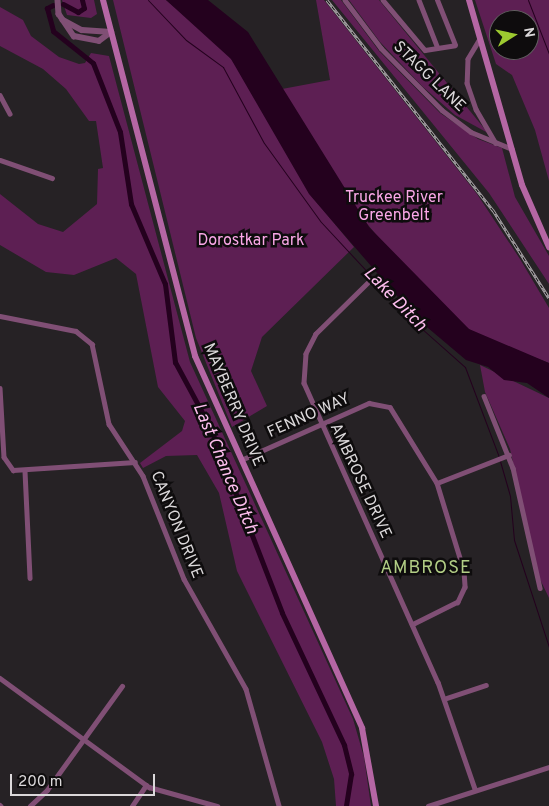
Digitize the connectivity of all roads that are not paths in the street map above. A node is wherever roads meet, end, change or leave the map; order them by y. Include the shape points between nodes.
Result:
1 (58, 0) edge
2 (102, 0) edge
3 (345, 0) edge
4 (383, 0) edge
5 (419, 0) edge
6 (436, 0) edge
7 (469, 0) edge
8 (62, 19) junction
9 (111, 32) junction
10 (481, 38) junction
11 (436, 46) junction
12 (0, 95) edge
13 (10, 114) dead end
14 (496, 143) junction
15 (513, 149) junction
16 (0, 160) edge
17 (52, 178) dead end
18 (549, 247) edge
19 (368, 283) dead end
20 (0, 318) edge
21 (0, 388) edge
22 (484, 396) dead end
23 (321, 424) junction
24 (509, 455) junction
25 (241, 460) junction
26 (135, 462) junction
27 (25, 471) junction
28 (437, 483) junction
29 (30, 578) dead end
30 (540, 588) dead end
31 (412, 625) junction
32 (0, 678) edge
33 (486, 685) dead end
34 (122, 686) dead end
35 (444, 699) junction
36 (83, 738) junction
37 (549, 767) edge
38 (146, 785) junction
39 (475, 789) junction
40 (30, 806) edge
41 (132, 806) edge
42 (217, 806) edge
43 (280, 806) edge
44 (376, 806) edge
45 (428, 806) edge

1 - 8 street
2 - 9 main road, MAYBERRY DRIVE
3 - 14 street, STAGG LANE via 381,48 430,100 463,127
4 - 11 street via 422,49
5 - 11 street
6 - 11 street via 455,42
7 - 10 main road
8 - 9 street via 82,30
8 - 9 street via 70,34 85,40 99,41
9 - 25 main road, MAYBERRY DRIVE via 192,346
10 - 14 street via 468,59 467,83 476,109
10 - 15 main road
12 - 13 street
14 - 15 street, STAGG LANE
15 - 18 main road via 530,205
16 - 17 street
19 - 23 street, AMBROSE DRIVE via 321,328 308,347 304,383
20 - 26 street, CANYON DRIVE via 76,332 89,340 106,418
21 - 27 street via 4,452 10,468
22 - 24 street
23 - 25 street, FENNO WAY
23 - 28 street, FENNO WAY via 369,403 385,404 410,434
23 - 31 street, AMBROSE DRIVE
24 - 28 street
24 - 30 street
25 - 44 main road, MAYBERRY DRIVE via 362,728
26 - 27 street
26 - 43 street, CANYON DRIVE via 184,579 246,689
27 - 29 street
28 - 31 street, FENNO WAY via 459,546 464,587 453,606
31 - 35 street, AMBROSE DRIVE
32 - 36 street
33 - 35 street
34 - 36 street
35 - 39 street, AMBROSE DRIVE
36 - 38 street
36 - 40 street
37 - 39 street
38 - 41 street
38 - 42 street
39 - 45 street

